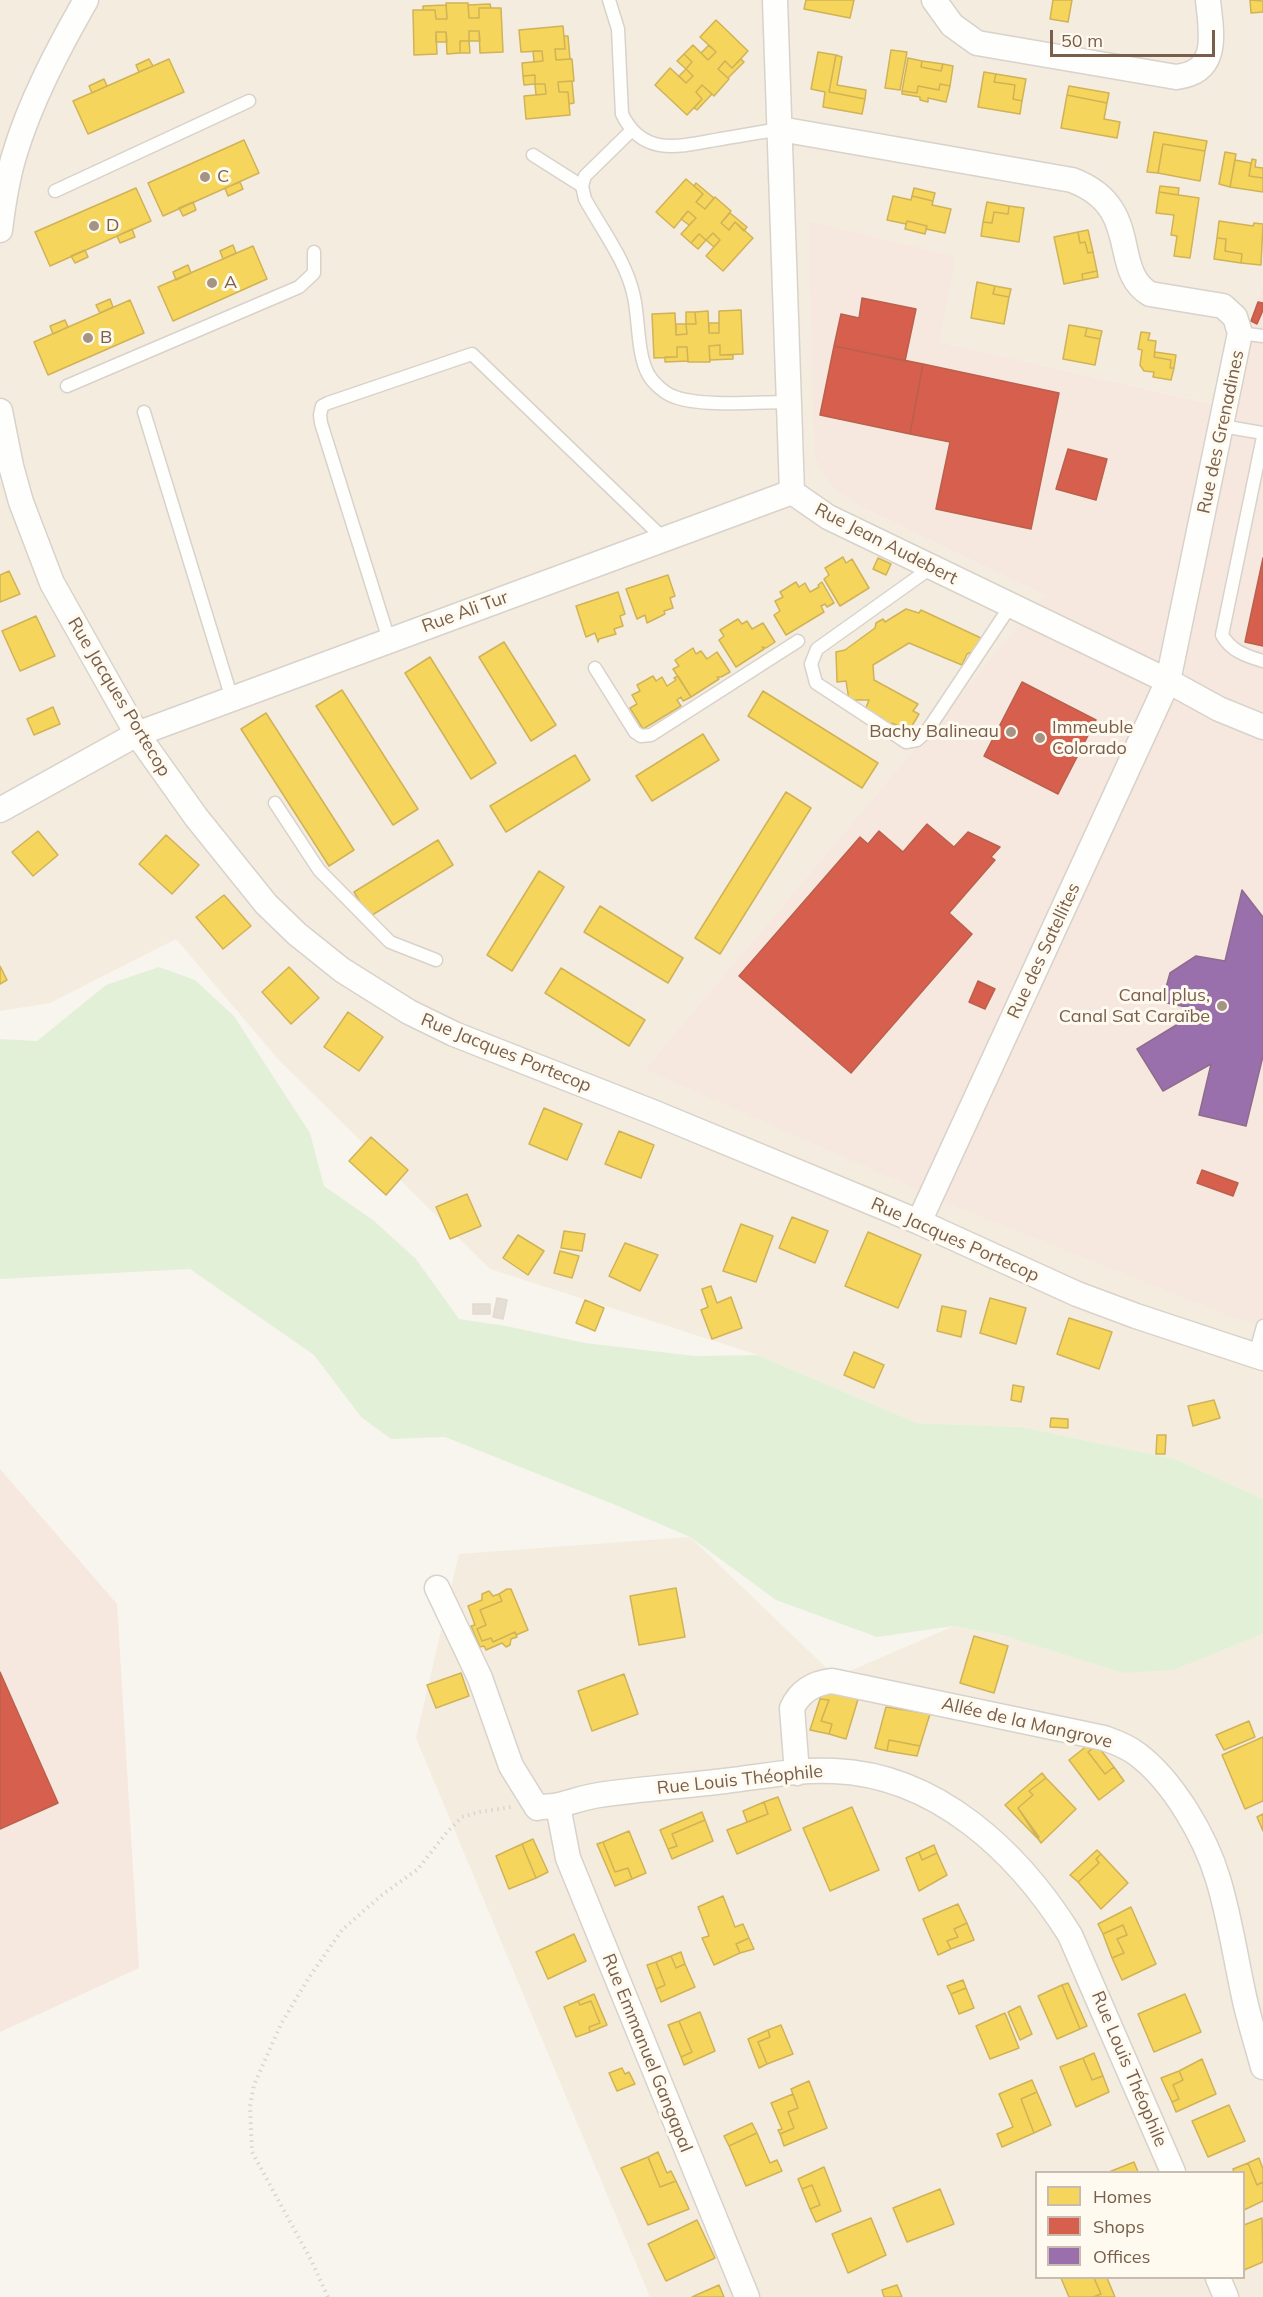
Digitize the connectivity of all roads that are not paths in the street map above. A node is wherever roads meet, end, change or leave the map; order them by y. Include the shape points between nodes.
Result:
1 (86, 0) edge
2 (609, 0) edge
3 (775, 0) edge
4 (934, 0) edge
5 (1208, 0) edge
6 (249, 101) dead end
7 (780, 129) junction
8 (632, 130) junction
9 (533, 155) dead end
10 (582, 186) junction
11 (55, 191) dead end
12 (0, 230) edge
13 (314, 252) dead end
14 (1251, 334) edge
15 (67, 386) dead end
16 (789, 402) junction
17 (0, 411) edge
18 (144, 412) dead end
19 (1222, 426) junction
20 (1263, 435) edge
21 (792, 492) junction
22 (664, 539) junction
23 (932, 567) junction
24 (1011, 605) junction
25 (389, 639) junction
26 (798, 641) dead end
27 (1263, 661) edge
28 (595, 668) dead end
29 (1168, 681) junction
30 (232, 699) junction
31 (1263, 727) edge
32 (137, 734) junction
33 (275, 803) dead end
34 (0, 810) edge
35 (436, 960) dead end
36 (919, 1222) junction
37 (1263, 1326) edge
38 (1259, 1356) edge
39 (437, 1588) dead end
40 (797, 1773) junction
41 (547, 1807) junction
42 (1263, 2067) edge
43 (1173, 2171) edge
44 (1219, 2279) edge
45 (747, 2297) edge
46 (1226, 2297) edge

1 - 12 street via 33,104 14,157
2 - 8 lane via 618,29 622,114
3 - 7 street
4 - 5 street via 952,26 977,43 1176,77 1199,69 1209,57
6 - 11 lane
7 - 8 lane via 672,148 652,143
7 - 14 street, Rue des Grenadines via 1085,184 1102,196 1116,214 1132,272 1142,289 1150,294 1223,306
7 - 16 street
8 - 10 lane via 585,176
9 - 10 lane
10 - 16 lane via 585,199 629,277 648,374 661,389 675,397 708,402
13 - 15 lane via 314,273 299,286
14 - 19 street, Rue des Grenadines
16 - 21 street
17 - 32 street, Rue Jacques Portecop via 10,466 52,583
18 - 30 lane
19 - 20 lane
19 - 29 street, Rue des Grenadines
20 - 27 lane via 1222,634 1228,645
21 - 22 street, Rue Ali Tur
21 - 23 street, Rue Jean Audebert via 828,517
22 - 25 street, Rue Ali Tur
22 - 25 lane via 472,354 328,403 322,406 321,423
23 - 24 street, Rue Jean Audebert
23 - 24 lane via 817,649 811,664 816,683 906,741 917,740 927,731
24 - 29 street, Rue Jean Audebert
25 - 30 street, Rue Ali Tur
26 - 28 lane via 651,735 635,732
29 - 31 street, Rue Jean Audebert
29 - 36 street, Rue des Satellites
30 - 32 street, Rue Ali Tur
32 - 34 street, Rue Ali Tur
32 - 36 street, Rue Jacques Portecop via 196,817 266,904 342,970 409,1012 454,1034
33 - 35 lane via 319,870 390,942
36 - 38 street, Rue Jacques Portecop via 1077,1294
37 - 38 lane
39 - 41 street via 480,1678 511,1766
40 - 41 street, Rue Louis Théophile via 597,1795
40 - 42 street, Allée de la Mangrove via 792,1708 804,1692 832,1681 1104,1738 1136,1753 1181,1803 1218,1879
40 - 43 street, Rue Louis Théophile via 859,1774 914,1789 961,1815 1018,1866 1070,1935
41 - 45 street, Rue Emmanuel Gangapal
44 - 46 street

